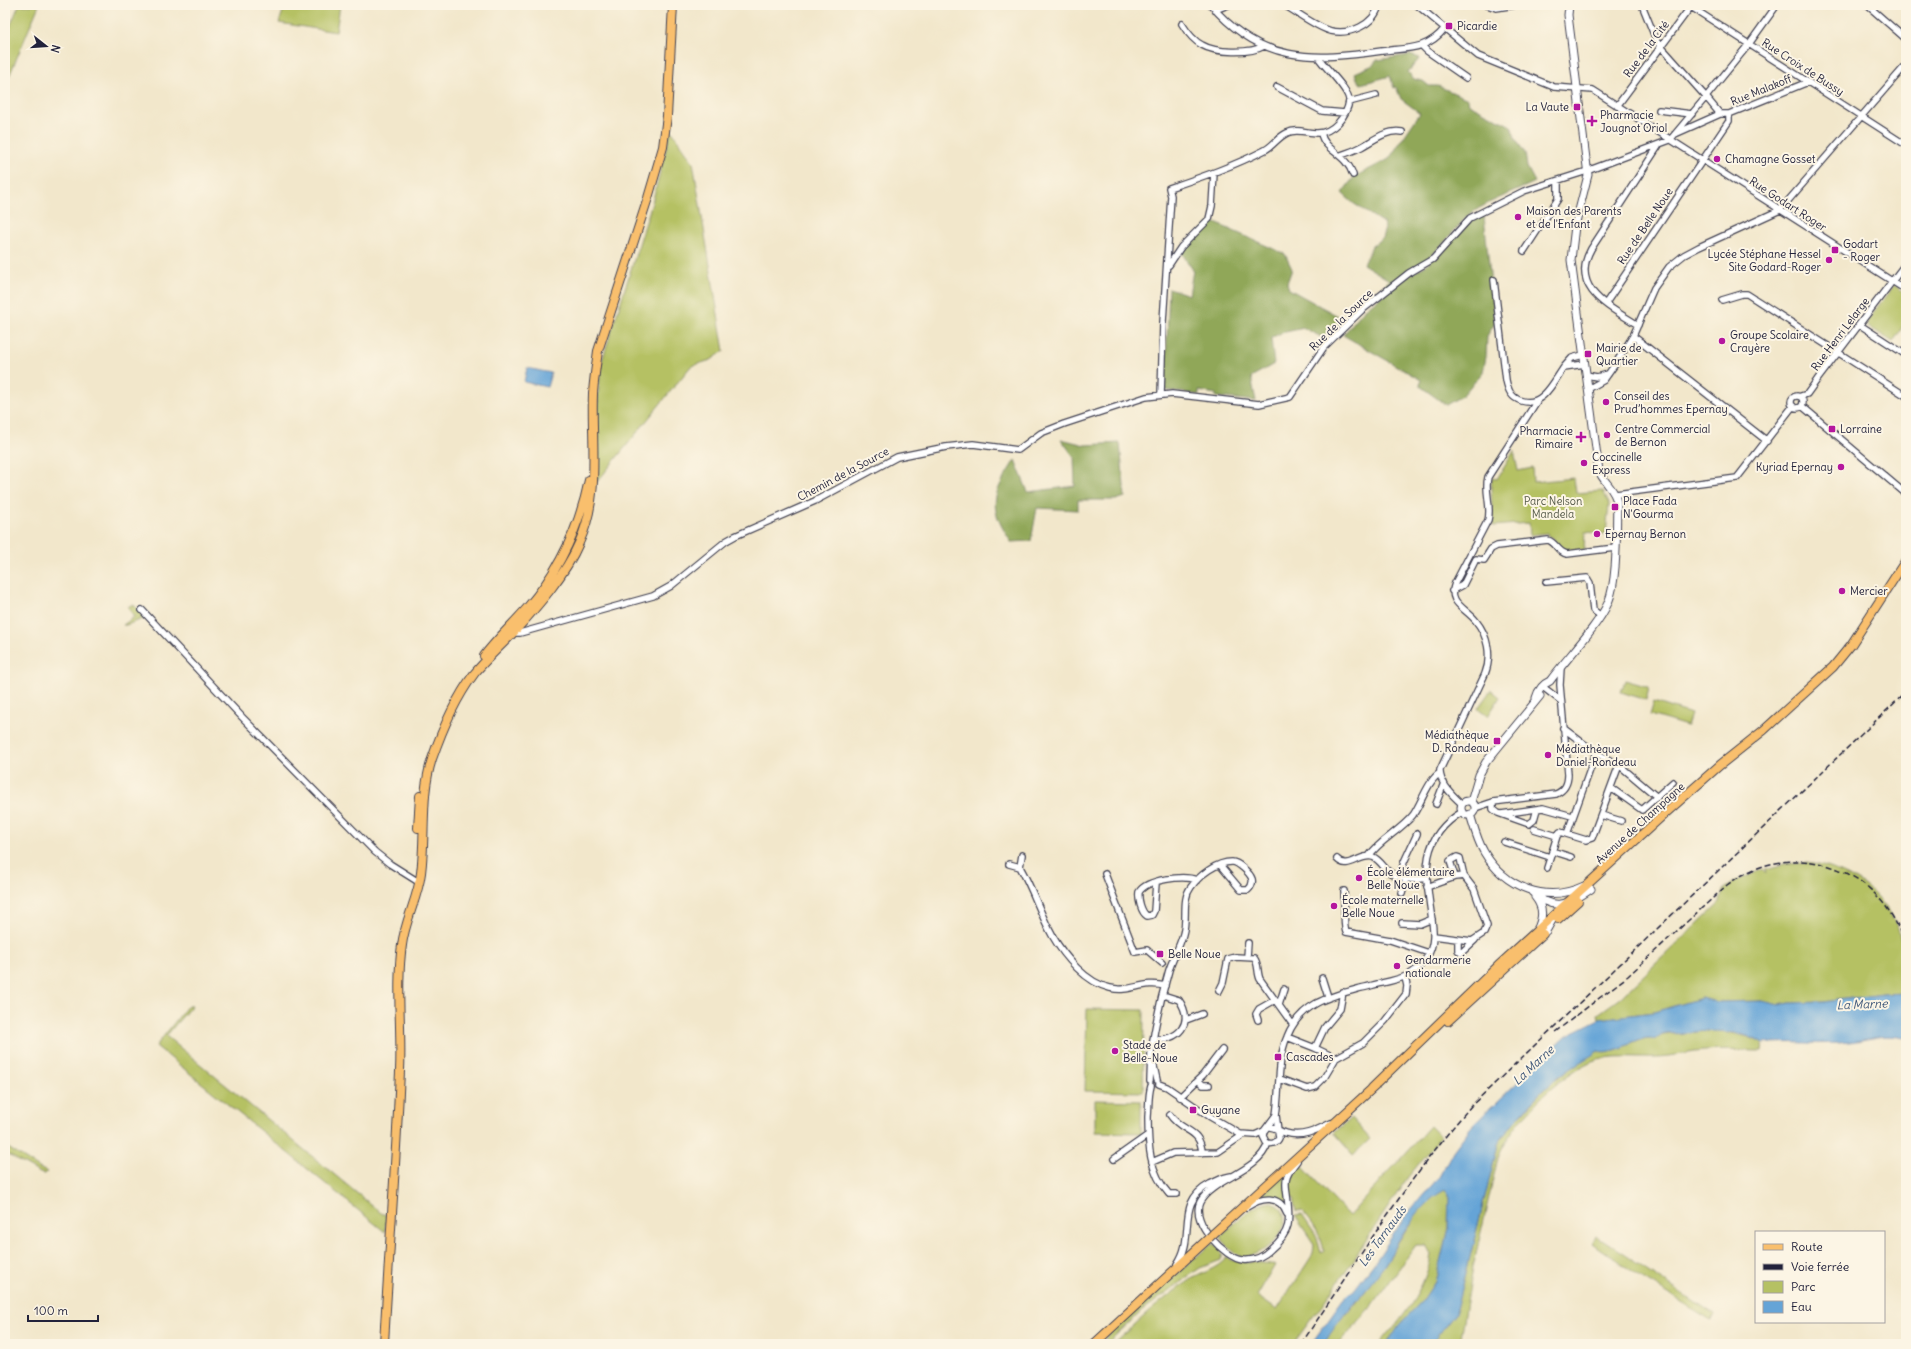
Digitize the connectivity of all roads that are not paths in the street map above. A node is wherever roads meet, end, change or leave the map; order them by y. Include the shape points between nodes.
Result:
1 (673, 5) edge
2 (1228, 5) edge
3 (1284, 5) edge
4 (1378, 5) edge
5 (1417, 5) edge
6 (1487, 5) edge
7 (1515, 5) edge
8 (1569, 5) edge
9 (1642, 5) edge
10 (1690, 5) edge
11 (1777, 5) edge
12 (1867, 5) edge
13 (1213, 7) edge
14 (1182, 24) dead end
15 (1445, 28) junction
16 (1906, 39) edge
17 (1749, 44) junction
18 (1264, 46) junction
19 (1422, 46) junction
20 (1661, 46) junction
21 (1318, 57) junction
22 (1906, 65) edge
23 (1466, 78) dead end
24 (1808, 82) junction
25 (1277, 87) dead end
26 (1578, 89) junction
27 (1376, 95) dead end
28 (1706, 97) junction
29 (1349, 102) junction
30 (1617, 106) junction
31 (1659, 110) dead end
32 (1345, 113) junction
33 (1692, 114) junction
34 (1720, 114) junction
35 (1729, 114) junction
36 (1861, 116) junction
37 (1402, 132) dead end
38 (1321, 133) junction
39 (1675, 134) junction
40 (1670, 140) junction
41 (1659, 145) junction
42 (1906, 145) edge
43 (1341, 155) junction
44 (1701, 159) junction
45 (1588, 171) junction
46 (1214, 173) junction
47 (1353, 175) dead end
48 (1558, 181) junction
49 (1780, 210) junction
50 (1524, 252) dead end
51 (1906, 263) edge
52 (1167, 268) junction
53 (1494, 280) dead end
54 (1892, 281) junction
55 (1906, 290) edge
56 (1722, 300) dead end
57 (1606, 303) junction
58 (1638, 324) junction
59 (1860, 325) junction
60 (1633, 336) junction
61 (1838, 353) junction
62 (1583, 355) junction
63 (1906, 355) edge
64 (1585, 364) junction
65 (1564, 367) junction
66 (1608, 374) junction
67 (1586, 375) junction
68 (1588, 388) junction
69 (1161, 395) junction
70 (1801, 396) junction
71 (1906, 396) edge
72 (1537, 401) junction
73 (1793, 406) junction
74 (1802, 406) junction
75 (1767, 440) junction
76 (1014, 450) joint
77 (1616, 494) junction
78 (1906, 494) edge
79 (1615, 548) junction
80 (1906, 560) edge
81 (1546, 582) dead end
82 (1452, 591) junction
83 (142, 610) dead end
84 (1601, 616) junction
85 (511, 631) junction
86 (1562, 666) junction
87 (1550, 681) junction
88 (1560, 686) junction
89 (1544, 688) junction
90 (1561, 701) junction
91 (1564, 728) junction
92 (1596, 753) junction
93 (1619, 765) junction
94 (1440, 773) junction
95 (1673, 782) dead end
96 (1444, 783) junction
97 (1611, 788) junction
98 (1657, 797) junction
99 (1493, 802) junction
100 (1436, 804) dead end
101 (1462, 804) junction
102 (1472, 808) junction
103 (1538, 809) junction
104 (1462, 812) junction
105 (1501, 814) junction
106 (1601, 815) junction
107 (1572, 816) junction
108 (1621, 821) dead end
109 (1534, 829) dead end
110 (1417, 834) dead end
111 (1567, 834) junction
112 (1557, 836) junction
113 (1504, 842) dead end
114 (1552, 851) junction
115 (1022, 855) dead end
116 (1369, 856) junction
117 (1550, 857) junction
118 (1571, 857) dead end
119 (1337, 859) dead end
120 (1010, 864) dead end
121 (1220, 865) junction
122 (1020, 867) junction
123 (1546, 868) dead end
124 (1105, 874) dead end
125 (1464, 876) junction
126 (1403, 877) junction
127 (1455, 877) junction
128 (1426, 878) junction
129 (1197, 880) junction
130 (417, 881) junction
131 (1156, 883) junction
132 (1591, 886) junction
133 (1427, 887) junction
134 (1344, 891) dead end
135 (1530, 891) junction
136 (1402, 893) dead end
137 (1543, 894) junction
138 (415, 896) junction
139 (1554, 905) junction
140 (1566, 905) junction
141 (1554, 916) junction
142 (1432, 919) junction
143 (1402, 923) dead end
144 (1546, 931) junction
145 (1534, 934) junction
146 (1434, 936) junction
147 (1458, 940) junction
148 (1475, 940) junction
149 (1248, 943) dead end
150 (1429, 953) junction
151 (1247, 957) junction
152 (1162, 964) dead end
153 (1322, 978) dead end
154 (1405, 978) junction
155 (1165, 986) junction
156 (1284, 989) dead end
157 (1219, 991) dead end
158 (1343, 992) junction
159 (1163, 995) junction
160 (1328, 997) junction
161 (1277, 1003) junction
162 (1202, 1014) dead end
163 (1186, 1020) junction
164 (1258, 1020) dead end
165 (1293, 1025) junction
166 (1286, 1037) junction
167 (1153, 1040) junction
168 (1315, 1048) junction
169 (1222, 1050) dead end
170 (1151, 1053) junction
171 (1336, 1058) junction
172 (1280, 1079) junction
173 (1198, 1080) junction
174 (1158, 1082) junction
175 (1151, 1084) junction
176 (1209, 1085) dead end
177 (1372, 1088) junction
178 (1180, 1097) junction
179 (1276, 1115) junction
180 (1170, 1116) dead end
181 (1339, 1119) junction
182 (1266, 1129) junction
183 (1277, 1129) junction
184 (1148, 1135) junction
185 (1243, 1135) junction
186 (1268, 1143) junction
187 (1304, 1151) junction
188 (1202, 1153) junction
189 (1114, 1159) dead end
190 (1152, 1162) junction
191 (1235, 1175) junction
192 (1176, 1194) dead end
193 (1233, 1216) junction
194 (1289, 1224) junction
195 (1171, 1273) junction
196 (384, 1344) edge
197 (1094, 1344) edge

1 - 85 main road via 666,132 655,177 598,351 593,393 594,471 588,520 579,545 562,573
2 - 13 street
3 - 4 street via 1332,31 1362,27 1371,19
5 - 15 street, Rue Godart Roger
6 - 7 street via 1496,8
8 - 26 street via 1568,15
9 - 20 street
10 - 17 street, Rue Croix de Bussy
10 - 20 street, Rue de la Cité
11 - 17 street
12 - 16 street
13 - 18 street via 1237,31
14 - 18 street via 1206,47 1246,52
15 - 19 street via 1434,40
15 - 26 street, Rue Godart Roger via 1478,56 1554,87
17 - 24 street, Rue Croix de Bussy
17 - 28 street
18 - 21 street
19 - 21 street
19 - 23 street
20 - 28 street
20 - 30 street, Rue de la Cité
21 - 29 street via 1348,92
22 - 36 street
24 - 35 street, Rue Malakoff
24 - 36 street, Rue Croix de Bussy
25 - 32 street via 1322,112
26 - 30 street, Rue Godart Roger via 1593,90
26 - 45 street
27 - 29 street
28 - 33 street
28 - 34 street
29 - 32 street
30 - 40 street, Rue Godart Roger
31 - 33 street
32 - 38 street via 1336,125
33 - 39 street
34 - 35 street, Rue Malakoff
34 - 39 street
35 - 44 street, Rue de Belle Noue via 1728,120
36 - 42 street, Rue Croix de Bussy
36 - 49 street
37 - 43 street via 1383,135
38 - 43 street via 1325,143
38 - 46 street via 1286,133 1266,150
39 - 40 street
40 - 41 street, Rue de la Source
40 - 44 street, Rue Godart Roger
41 - 45 street, Rue de la Source
41 - 57 street via 1586,259 1584,270 1587,283
43 - 47 street via 1350,166
44 - 49 street, Rue Godart Roger
44 - 57 street, Rue de Belle Noue
45 - 48 street, Rue de la Source
45 - 62 street via 1588,180 1575,226 1571,260
46 - 52 street via 1209,219 1181,247
46 - 52 street via 1169,188 1171,196
48 - 50 street via 1558,198
48 - 69 street, Rue de la Source via 1524,191 1470,218 1433,259 1409,273 1362,310 1324,347 1290,397 1259,404 1172,394
49 - 54 street, Rue Godart Roger
49 - 58 street via 1699,247 1675,262 1654,288
51 - 54 street, Rue Henri Lelarge
52 - 69 street
53 - 72 street via 1509,390 1520,401
54 - 55 street, Rue Godart Roger
54 - 59 street, Rue Henri Lelarge
56 - 61 street via 1747,294
57 - 58 street
58 - 60 street
59 - 61 street, Rue Henri Lelarge
59 - 63 street
60 - 66 street
60 - 75 street
61 - 70 street, Rue Henri Lelarge via 1807,394
61 - 71 street
62 - 64 street
62 - 65 street via 1572,358
64 - 65 street
64 - 67 street
65 - 72 street
66 - 67 street via 1597,377
66 - 68 street via 1599,383
67 - 68 street
68 - 77 street via 1599,471 1603,481
69 - 76 street, Rue de la Source via 1127,403 1048,430
70 - 73 street via 1793,397
70 - 74 street via 1804,402
72 - 82 street via 1488,477 1488,520
73 - 74 street
73 - 75 street
74 - 78 street
75 - 77 street via 1737,478
76 - 85 street, Chemin de la Source via 973,444 946,446 897,457 815,501 726,541 671,586 653,596 520,633
77 - 79 street
79 - 82 street via 1566,554 1548,540 1497,546 1491,549 1484,560 1476,560 1463,585
79 - 84 street via 1613,584
80 - 132 main road via 1843,655
81 - 84 street via 1587,578 1590,583 1593,610
82 - 94 street via 1457,604 1480,627 1489,658 1485,674
83 - 130 street via 242,717 376,852
84 - 86 street
85 - 130 main road via 486,654 464,684 447,712 431,748 425,764 420,795
85 - 138 main road via 466,686 438,744 426,786 422,866
86 - 87 street
86 - 88 street
87 - 88 street
87 - 89 street
88 - 90 street
89 - 90 street
89 - 102 street via 1484,765 1479,775
90 - 91 street
91 - 92 street
91 - 99 street via 1568,774 1564,788 1556,794 1547,796
92 - 93 street
92 - 107 street
93 - 97 street
93 - 98 street
94 - 96 street
94 - 116 street via 1433,779 1407,822
95 - 98 street
96 - 100 street
96 - 101 street
97 - 98 street via 1642,810
97 - 106 street
99 - 102 street
99 - 105 street via 1493,809
101 - 102 street via 1466,801
101 - 104 street
102 - 104 street via 1466,814
102 - 135 street via 1479,843 1492,864 1509,881
103 - 105 street
103 - 105 street via 1531,824
103 - 107 street via 1545,808
104 - 128 street via 1435,838 1427,859
106 - 108 street
106 - 111 street via 1592,838 1586,840
107 - 111 street
109 - 112 street
110 - 126 street via 1404,862
111 - 112 street via 1559,832
112 - 114 street
113 - 117 street
114 - 117 street
114 - 118 street
115 - 122 street
116 - 119 street via 1347,864
116 - 126 street via 1391,873
117 - 123 street
120 - 122 street
121 - 121 street via 1233,862 1239,865 1252,879 1248,890 1242,890
121 - 129 street
122 - 155 street via 1050,935 1085,976 1102,986 1115,989 1151,983
124 - 152 street via 1135,952 1148,950
125 - 127 street
125 - 127 street via 1460,858 1457,857 1450,861
125 - 148 street via 1474,888 1487,926
126 - 128 street via 1417,880
126 - 136 street
127 - 133 street
128 - 133 street
129 - 131 street via 1176,877
129 - 155 street via 1186,896 1184,931
130 - 138 main road
131 - 131 street via 1142,888 1139,892 1143,914 1146,916 1152,915 1154,911
132 - 137 street via 1565,893
132 - 140 main road
132 - 144 main road
133 - 142 street
134 - 150 street via 1346,932 1390,940
135 - 137 street
135 - 139 street
135 - 145 street via 1542,911 1541,922
137 - 139 street
138 - 196 main road via 403,936 401,957 400,1070
139 - 140 street
139 - 141 street
140 - 141 main road
141 - 144 street
141 - 145 main road
142 - 143 street via 1420,924
142 - 146 street
144 - 177 main road
145 - 177 main road via 1473,989
146 - 147 street
146 - 150 street
147 - 148 street
147 - 148 street via 1458,950 1461,953
149 - 151 street
150 - 154 street via 1421,966
151 - 157 street via 1228,959
151 - 161 street via 1256,960 1260,979
153 - 160 street
154 - 158 street
154 - 171 street via 1406,994 1382,1025 1363,1043
155 - 159 street
156 - 161 street
158 - 160 street
158 - 168 street via 1340,1009 1325,1027
159 - 163 street via 1179,1000
159 - 167 street
160 - 165 street via 1307,1009
161 - 164 street via 1259,1009 1256,1014
161 - 165 street
162 - 163 street
163 - 167 street via 1184,1026 1172,1038
165 - 166 street
166 - 168 street
166 - 172 street
167 - 170 street
168 - 171 street
169 - 173 street
170 - 174 street
170 - 175 street
171 - 172 street via 1324,1078 1312,1088 1308,1089
172 - 179 street
173 - 176 street via 1203,1085
173 - 178 street
174 - 175 street via 1155,1087
174 - 178 street
175 - 184 street
177 - 181 main road
178 - 185 street
179 - 182 street
179 - 183 street
180 - 188 street via 1199,1138
181 - 183 street via 1304,1134 1288,1134
181 - 187 main road
182 - 183 street
182 - 185 street via 1255,1135
182 - 186 street via 1263,1138
183 - 186 street via 1280,1135 1278,1140 1274,1144
184 - 189 street
184 - 190 street
185 - 188 street via 1218,1152
186 - 191 street via 1254,1162
187 - 193 main road
187 - 194 street via 1286,1181
188 - 190 street via 1173,1153
190 - 192 street via 1157,1177 1166,1191 1169,1194
191 - 194 street via 1204,1197 1198,1209 1200,1224 1223,1249 1238,1258 1254,1259 1266,1253 1282,1239
191 - 195 street via 1201,1189 1193,1198 1184,1252
193 - 194 street via 1258,1200 1270,1199 1283,1206
193 - 195 main road
195 - 197 main road

